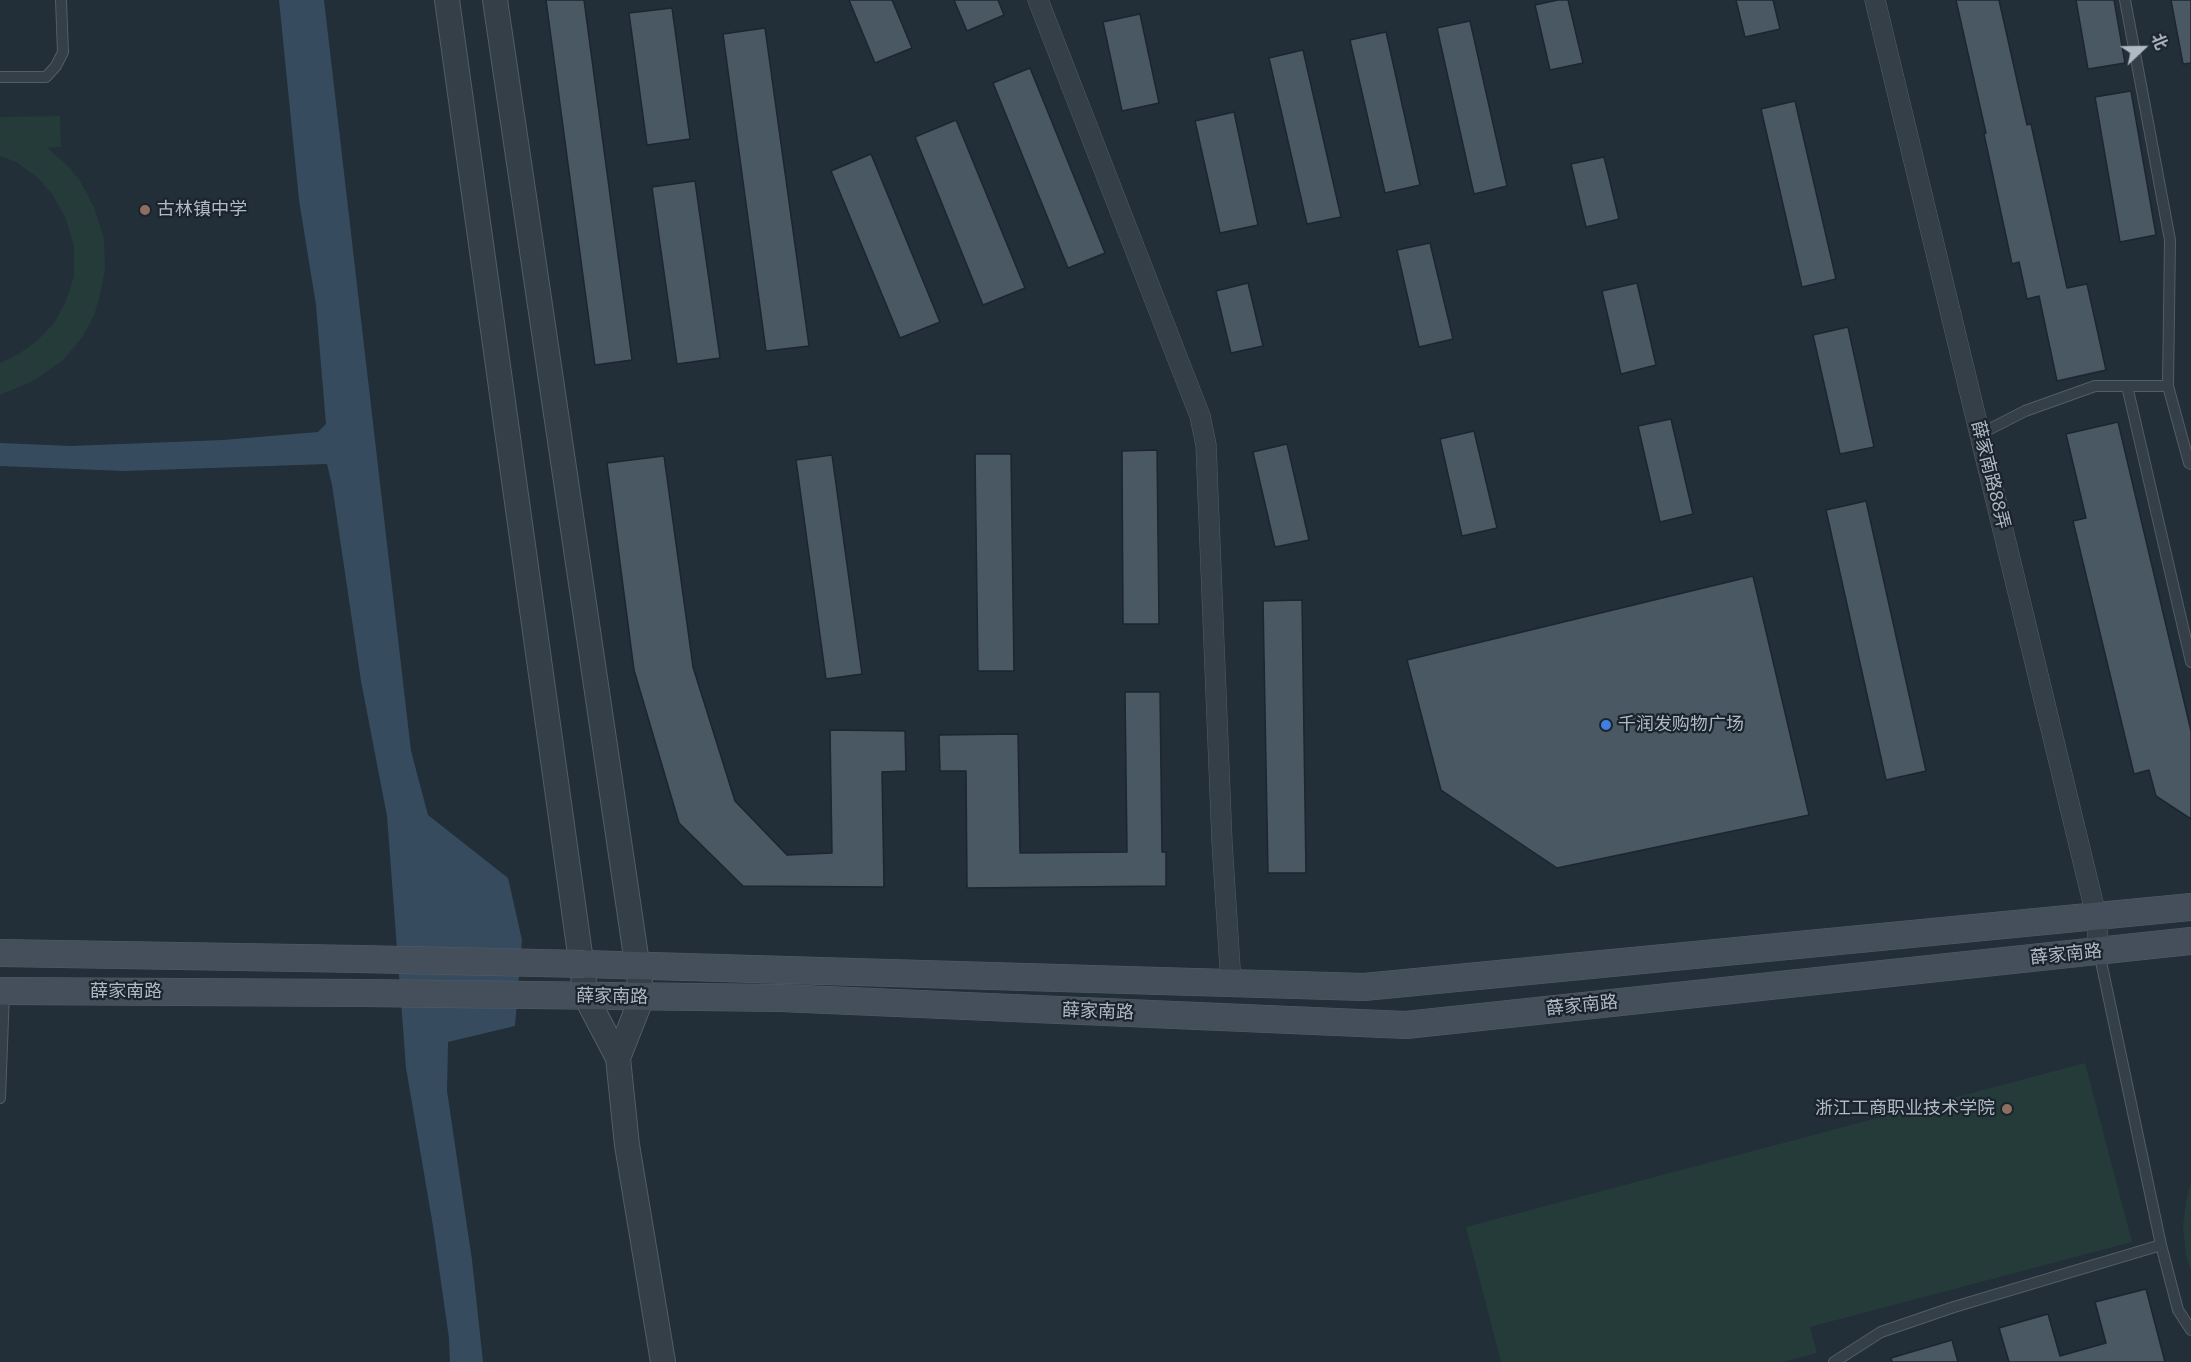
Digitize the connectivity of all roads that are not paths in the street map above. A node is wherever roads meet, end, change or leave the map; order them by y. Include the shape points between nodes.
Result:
1 (61, 0) edge
2 (447, 0) edge
3 (495, 0) edge
4 (1038, 0) edge
5 (1875, 0) edge
6 (2125, 0) edge
7 (0, 78) edge
8 (2127, 386) junction
9 (2168, 386) junction
10 (1980, 434) junction
11 (2191, 464) edge
12 (2191, 662) edge
13 (2191, 907) edge
14 (2096, 915) junction
15 (2191, 940) edge
16 (2099, 952) junction
17 (0, 953) edge
18 (638, 966) junction
19 (1231, 983) junction
20 (2, 991) edge
21 (586, 997) junction
22 (642, 997) junction
23 (618, 1058) junction
24 (0, 1098) edge
25 (2161, 1245) junction
26 (2191, 1330) edge
27 (663, 1362) edge
28 (1834, 1362) edge

1 - 7 lane via 63,52 56,66 46,77
2 - 21 street
3 - 18 street
4 - 19 street via 1200,416 1206,445
5 - 10 street, 薛家南路88弄
6 - 9 lane via 2170,240
8 - 9 lane
8 - 10 lane via 2095,386 2025,411
8 - 12 lane
9 - 11 lane
10 - 14 street, 薛家南路88弄
13 - 14 main road, 薛家南路
14 - 16 street, 薛家南路88弄
14 - 19 main road, 薛家南路 via 1364,987
15 - 16 main road, 薛家南路
16 - 22 main road, 薛家南路 via 1406,1025 781,998
16 - 25 lane
17 - 18 main road, 薛家南路, bridge
18 - 19 main road, 薛家南路
18 - 22 street
20 - 21 main road, 薛家南路
20 - 24 lane
21 - 22 main road, 薛家南路
21 - 23 street
22 - 23 street
23 - 27 street via 627,1145
25 - 26 lane via 2178,1310
25 - 28 lane via 1881,1332

